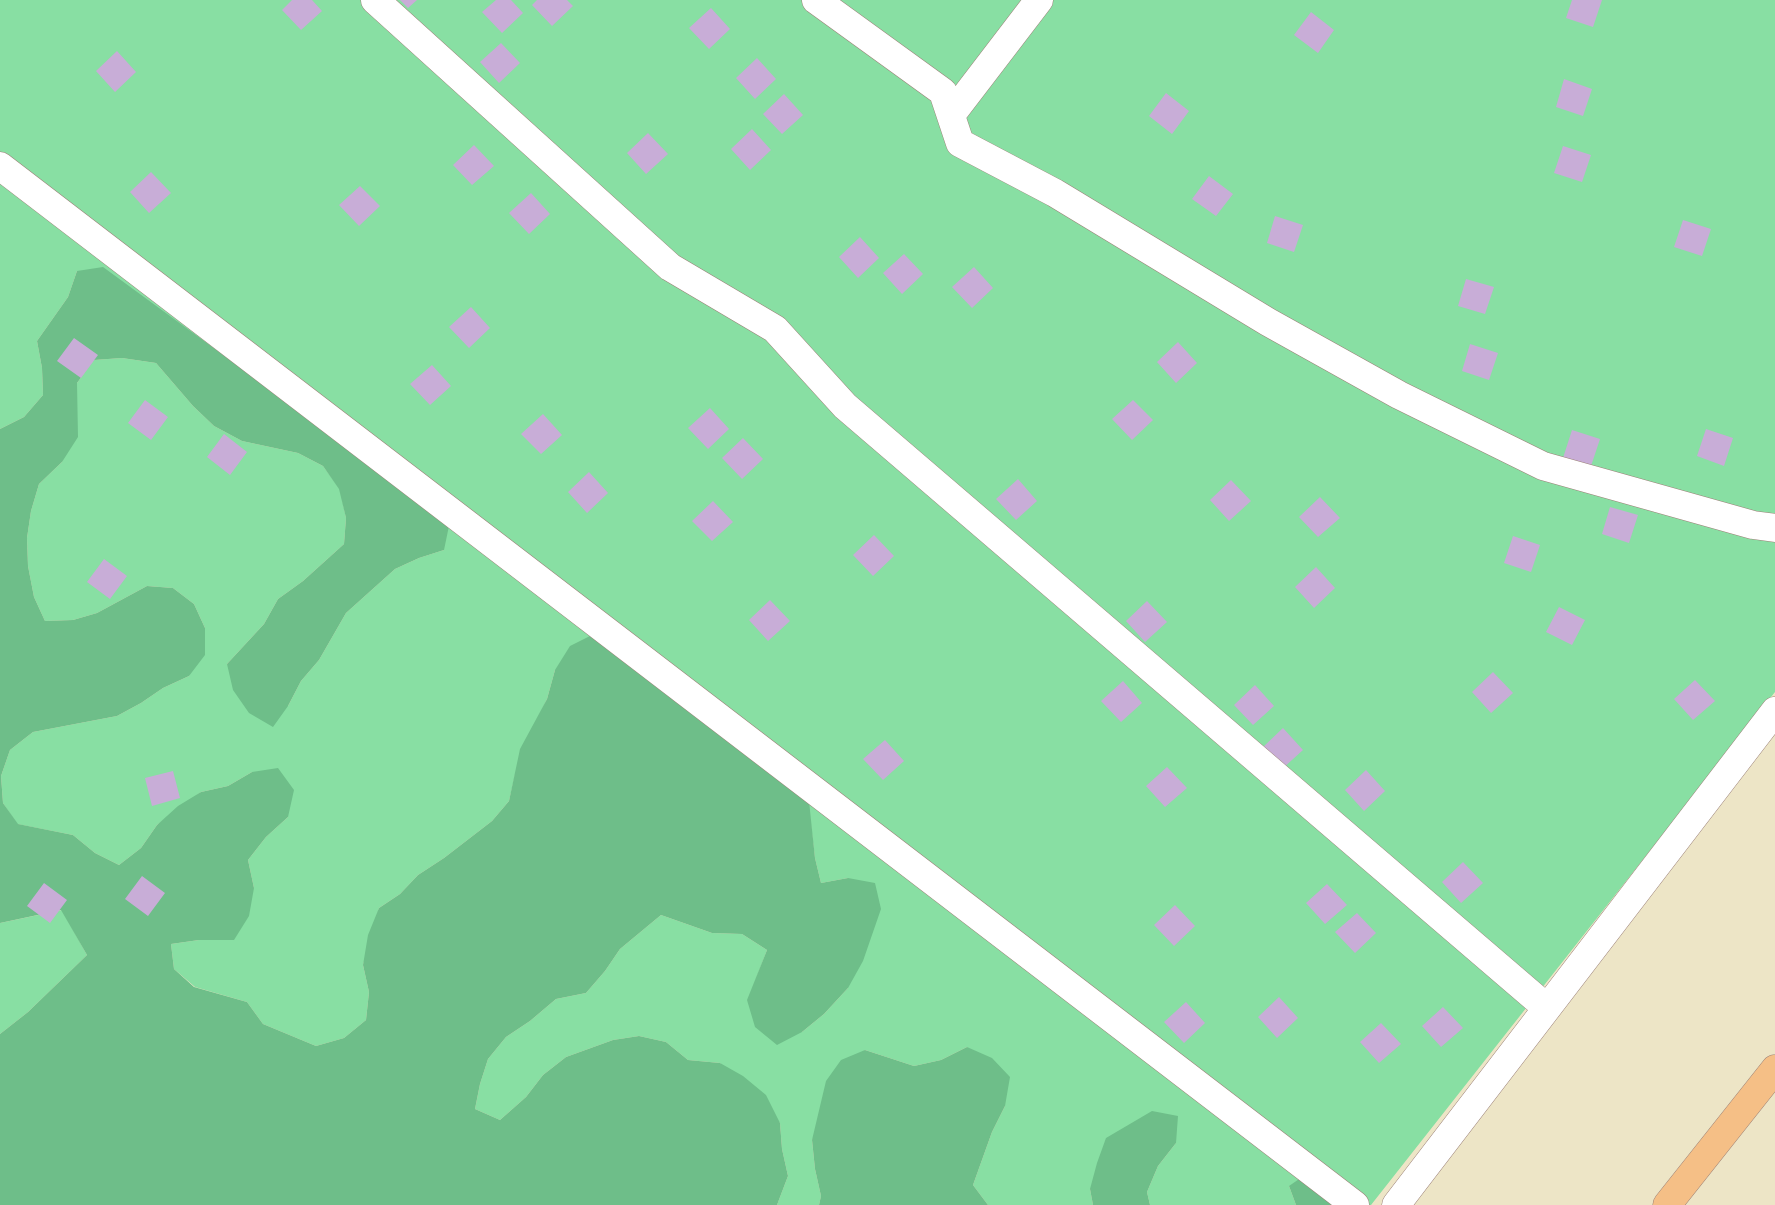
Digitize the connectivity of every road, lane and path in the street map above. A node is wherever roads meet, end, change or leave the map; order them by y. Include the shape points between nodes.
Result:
1 (375, 0) edge
2 (816, 0) edge
3 (1038, 0) edge
4 (951, 115) junction
5 (0, 166) edge
6 (1775, 528) edge
7 (1775, 711) edge
8 (1548, 1008) junction
9 (1775, 1069) edge
10 (1355, 1205) edge
11 (1396, 1205) edge
12 (1667, 1205) edge

1 - 8 lane via 670,267 775,329 845,406
2 - 4 lane via 943,92
3 - 4 lane
4 - 6 lane via 960,143 1055,193 1268,322 1399,395 1544,466
5 - 10 lane
7 - 8 lane
8 - 11 lane
9 - 12 main road

